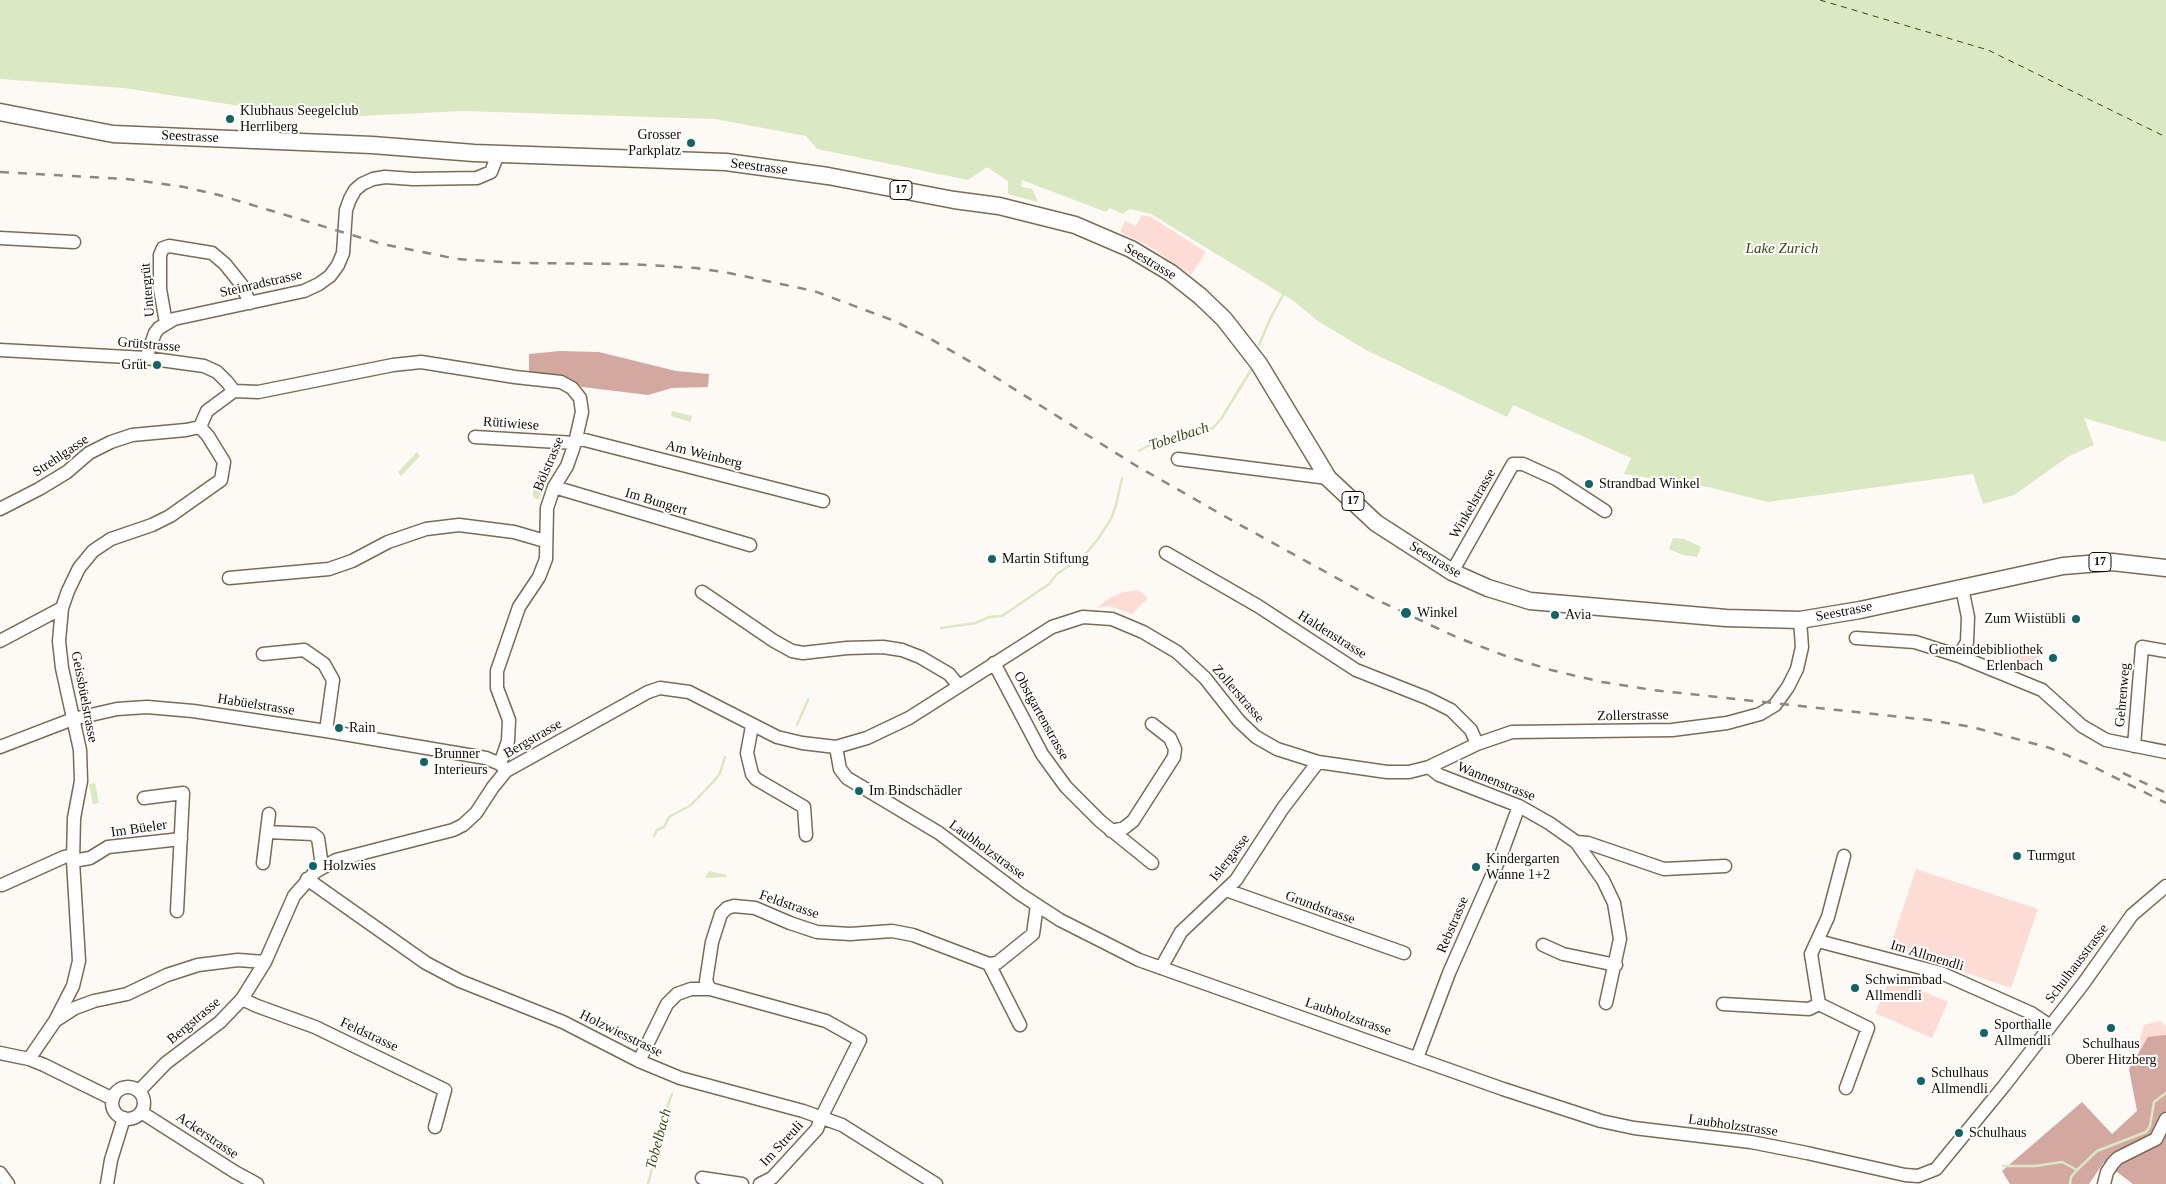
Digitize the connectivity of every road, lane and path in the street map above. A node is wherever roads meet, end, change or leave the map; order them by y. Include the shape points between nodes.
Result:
1 (0, 112) edge
2 (498, 154) junction
3 (0, 238) edge
4 (74, 242) dead end
5 (250, 303) junction
6 (166, 323) junction
7 (0, 350) edge
8 (146, 358) junction
9 (234, 391) junction
10 (200, 427) junction
11 (476, 436) dead end
12 (576, 441) junction
13 (1178, 459) dead end
14 (1328, 478) junction
15 (554, 487) junction
16 (823, 501) dead end
17 (0, 509) edge
18 (1606, 511) dead end
19 (545, 541) junction
20 (750, 545) dead end
21 (1166, 552) dead end
22 (2166, 568) edge
23 (1452, 572) junction
24 (229, 578) dead end
25 (1962, 588) junction
26 (702, 592) dead end
27 (62, 608) junction
28 (1800, 620) junction
29 (1856, 638) dead end
30 (0, 641) edge
31 (2166, 651) edge
32 (263, 654) dead end
33 (1959, 656) junction
34 (994, 663) junction
35 (958, 685) junction
36 (73, 718) junction
37 (747, 723) junction
38 (1152, 724) dead end
39 (326, 731) junction
40 (1477, 744) junction
41 (2134, 746) junction
42 (0, 747) edge
43 (836, 747) junction
44 (2166, 752) edge
45 (1318, 762) junction
46 (1429, 767) junction
47 (503, 768) junction
48 (144, 798) dead end
49 (1519, 806) junction
50 (269, 814) dead end
51 (1111, 831) junction
52 (266, 832) junction
53 (806, 835) dead end
54 (181, 838) junction
55 (1576, 842) junction
56 (1844, 856) dead end
57 (73, 858) junction
58 (263, 863) dead end
59 (1152, 863) dead end
60 (322, 866) junction
61 (1725, 866) dead end
62 (307, 879) junction
63 (2, 884) dead end
64 (2166, 886) edge
65 (1226, 890) junction
66 (1037, 905) junction
67 (176, 911) dead end
68 (1818, 941) junction
69 (1543, 945) dead end
70 (1404, 954) dead end
71 (265, 962) junction
72 (989, 964) junction
73 (1616, 965) junction
74 (1161, 968) junction
75 (710, 989) junction
76 (242, 998) junction
77 (1606, 1003) dead end
78 (1723, 1004) dead end
79 (1819, 1004) junction
80 (55, 1021) junction
81 (1020, 1025) dead end
82 (2049, 1025) junction
83 (0, 1053) edge
84 (1417, 1058) junction
85 (28, 1059) junction
86 (639, 1061) junction
87 (1846, 1088) dead end
88 (139, 1091) junction
89 (112, 1099) junction
90 (142, 1112) junction
91 (124, 1118) junction
92 (821, 1118) junction
93 (2166, 1119) edge
94 (435, 1127) dead end
95 (0, 1173) edge
96 (702, 1178) dead end
97 (1911, 1180) edge
98 (8, 1184) edge
99 (107, 1184) edge
100 (256, 1184) edge
101 (742, 1184) edge
102 (760, 1184) edge
103 (936, 1184) edge
104 (2104, 1184) edge

1 - 2 main road, Seestrasse / 17 via 112,134
2 - 5 street, Steinradstrasse via 491,172 478,178 385,176 362,184 355,190 346,210 343,253 330,276 304,291
2 - 14 main road, Seestrasse / 17 via 700,161 789,170 999,206 1088,229 1171,273 1224,319 1259,364
3 - 4 street
5 - 6 street, Steinradstrasse via 183,316
5 - 6 street, Untergrüt via 241,284 212,254 169,246 163,248 160,255 160,289
6 - 8 street via 155,333
7 - 8 street, Grütstrasse
8 - 9 street, Grütstrasse via 204,366 217,372
9 - 10 street via 207,410
9 - 12 street, Bölstrasse via 258,392 421,362 561,382 580,398 582,412
10 - 17 street, Strehlgasse via 132,435 111,442 89,453 39,490
10 - 27 street, Geissbüelstrasse via 224,462 221,480 170,516 111,540 93,551 80,568
11 - 12 street, Rütiwiese
12 - 15 street, Bölstrasse via 567,466
12 - 16 street, Am Weinberg
13 - 14 street
14 - 23 main road, Seestrasse / 17 via 1376,523
15 - 19 street, Bölstrasse via 547,508
15 - 20 street, Im Bungert
18 - 23 street, Winkelstrasse via 1556,480 1523,464 1513,464
19 - 24 street via 514,532 459,525 419,532 388,542 329,569
19 - 47 street, Bölstrasse via 546,559 540,577 519,607 497,671 497,688 509,720
21 - 40 street, Haldenstrasse via 1258,606 1356,670 1451,710 1470,730
22 - 25 main road, Seestrasse / 17 via 2120,562 2089,563
23 - 28 main road, Seestrasse / 17 via 1530,601 1726,618
25 - 28 main road, Seestrasse / 17
25 - 33 street via 1968,618 1967,642
26 - 35 street via 792,651 883,647 902,650 949,674
27 - 30 street
27 - 36 street, Geissbüelstrasse via 60,650
28 - 40 street, Zollerstrasse via 1802,647 1797,669 1775,705 1760,714 1727,723 1672,730 1512,732
29 - 33 street via 1915,642
31 - 41 street, Gehrenweg via 2142,647
32 - 39 street via 304,650 324,664 333,680
33 - 41 street via 2042,690 2093,734
34 - 35 street, Zollerstrasse
34 - 45 street, Zollerstrasse via 1052,627 1083,618 1112,619 1177,652 1205,678 1256,737 1277,749
34 - 51 street, Obstgartenstrasse via 1042,754 1066,787
35 - 43 street, Zollerstrasse via 909,718 867,738
36 - 39 street, Habüelstrasse via 147,707
36 - 42 street, Habüelstrasse
36 - 57 street, Geissbüelstrasse via 80,750 81,781 74,818
37 - 43 street, Zollerstrasse via 790,740
37 - 47 street, Bergstrasse via 689,692 660,688
37 - 53 street via 747,753 752,774 804,807
38 - 51 street via 1170,738 1176,748 1174,757 1132,821 1124,828
39 - 47 street, Habüelstrasse via 486,758
40 - 46 street, Zollerstrasse
41 - 44 street
43 - 66 street, Laubholzstrasse via 840,769 847,778 939,834
45 - 46 street, Zollerstrasse via 1387,772 1409,772
45 - 65 street, Islergasse
46 - 49 street, Wannenstrasse via 1439,775
47 - 60 street, Bergstrasse via 476,813 463,825
48 - 54 street, Im Büeler via 183,793
49 - 55 street, Wannenstrasse
49 - 84 street, Rebstrasse
50 - 52 street
51 - 59 street, Obstgartenstrasse
52 - 58 street
52 - 60 street via 313,834 318,838
54 - 57 street, Im Büeler via 108,847 90,858
54 - 67 street, Im Büeler
55 - 61 street, Wannenstrasse via 1588,843 1664,869
55 - 73 street, Wannenstrasse via 1603,880 1614,903 1620,940
56 - 68 street via 1828,918
57 - 63 street via 64,857
57 - 80 street, Geissbüelstrasse via 79,961 73,986
60 - 62 street, Bergstrasse
62 - 71 street, Bergstrasse via 294,896
62 - 86 street, Holzwiesstrasse via 442,973 563,1022
64 - 82 street, Schulhausstrasse via 2132,915
65 - 70 street, Grundstrasse
65 - 74 street, Islergasse via 1181,932
66 - 72 street via 1033,934 997,963
66 - 74 street, Laubholzstrasse via 1088,936
68 - 79 street via 1811,954
68 - 82 street, Im Allmendli via 1941,973 2031,1013
69 - 73 street via 1562,954
71 - 76 street, Bergstrasse
71 - 80 street via 238,960 167,974 128,994 82,1006
72 - 75 street, Feldstrasse via 913,935 892,931 817,932 755,908 734,906 721,914 712,942 706,981
72 - 81 street
73 - 77 street, Wannenstrasse
74 - 84 street, Laubholzstrasse
75 - 86 street via 691,989 677,994 667,1004
75 - 92 street via 826,1021 860,1040
76 - 88 street, Bergstrasse via 220,1022 166,1063
76 - 94 street, Feldstrasse via 323,1030 445,1090
78 - 79 street via 1809,1009
79 - 87 street via 1868,1028
80 - 85 street, Geissbüelstrasse
82 - 97 street, Schulhausstrasse via 1936,1169
83 - 85 street
84 - 97 street, Laubholzstrasse via 1503,1090 1601,1120 1634,1128 1751,1142
85 - 89 street
86 - 92 street, Holzwiesstrasse via 680,1078
88 - 89 street via 123,1088
88 - 90 street via 144,1103
89 - 91 street via 116,1113
90 - 91 street via 134,1118
90 - 100 street, Ackerstrasse
91 - 99 street
92 - 102 street, Im Streuli via 817,1129 772,1178
92 - 103 street, Holzwiesstrasse via 852,1131
93 - 104 street via 2156,1138 2113,1163
95 - 98 street
96 - 101 street

